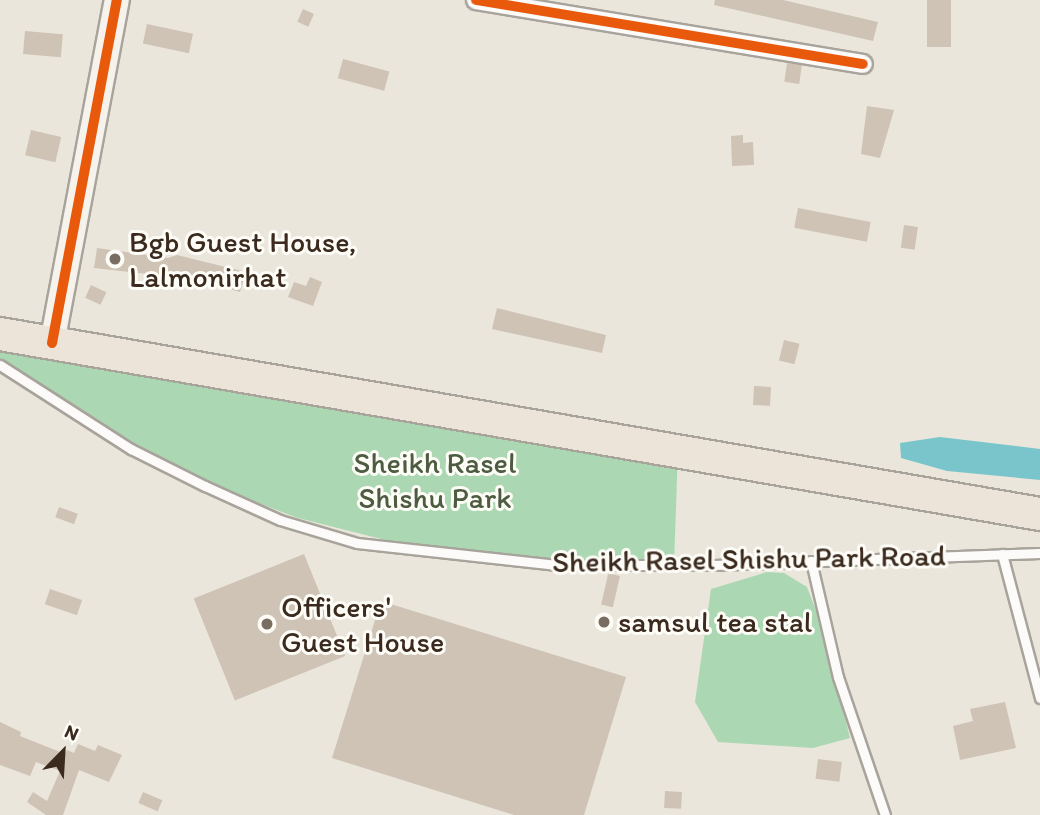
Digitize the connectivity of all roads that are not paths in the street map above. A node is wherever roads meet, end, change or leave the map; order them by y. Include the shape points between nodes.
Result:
1 (117, 0) edge
2 (476, 0) edge
3 (863, 64) dead end
4 (0, 334) edge
5 (52, 343) junction
6 (0, 365) edge
7 (1040, 514) edge
8 (1040, 553) edge
9 (1002, 554) junction
10 (811, 561) junction
11 (1040, 698) edge
12 (885, 815) edge

1 - 5 street
2 - 3 street
4 - 5 highway
5 - 7 highway
6 - 10 lane, Sheikh Rasel Shishu Park Road via 131,449 180,474 280,520 357,543 555,565
8 - 9 lane, Sheikh Rasel Shishu Park Road
9 - 10 lane, Sheikh Rasel Shishu Park Road
9 - 11 lane
10 - 12 lane via 838,677

